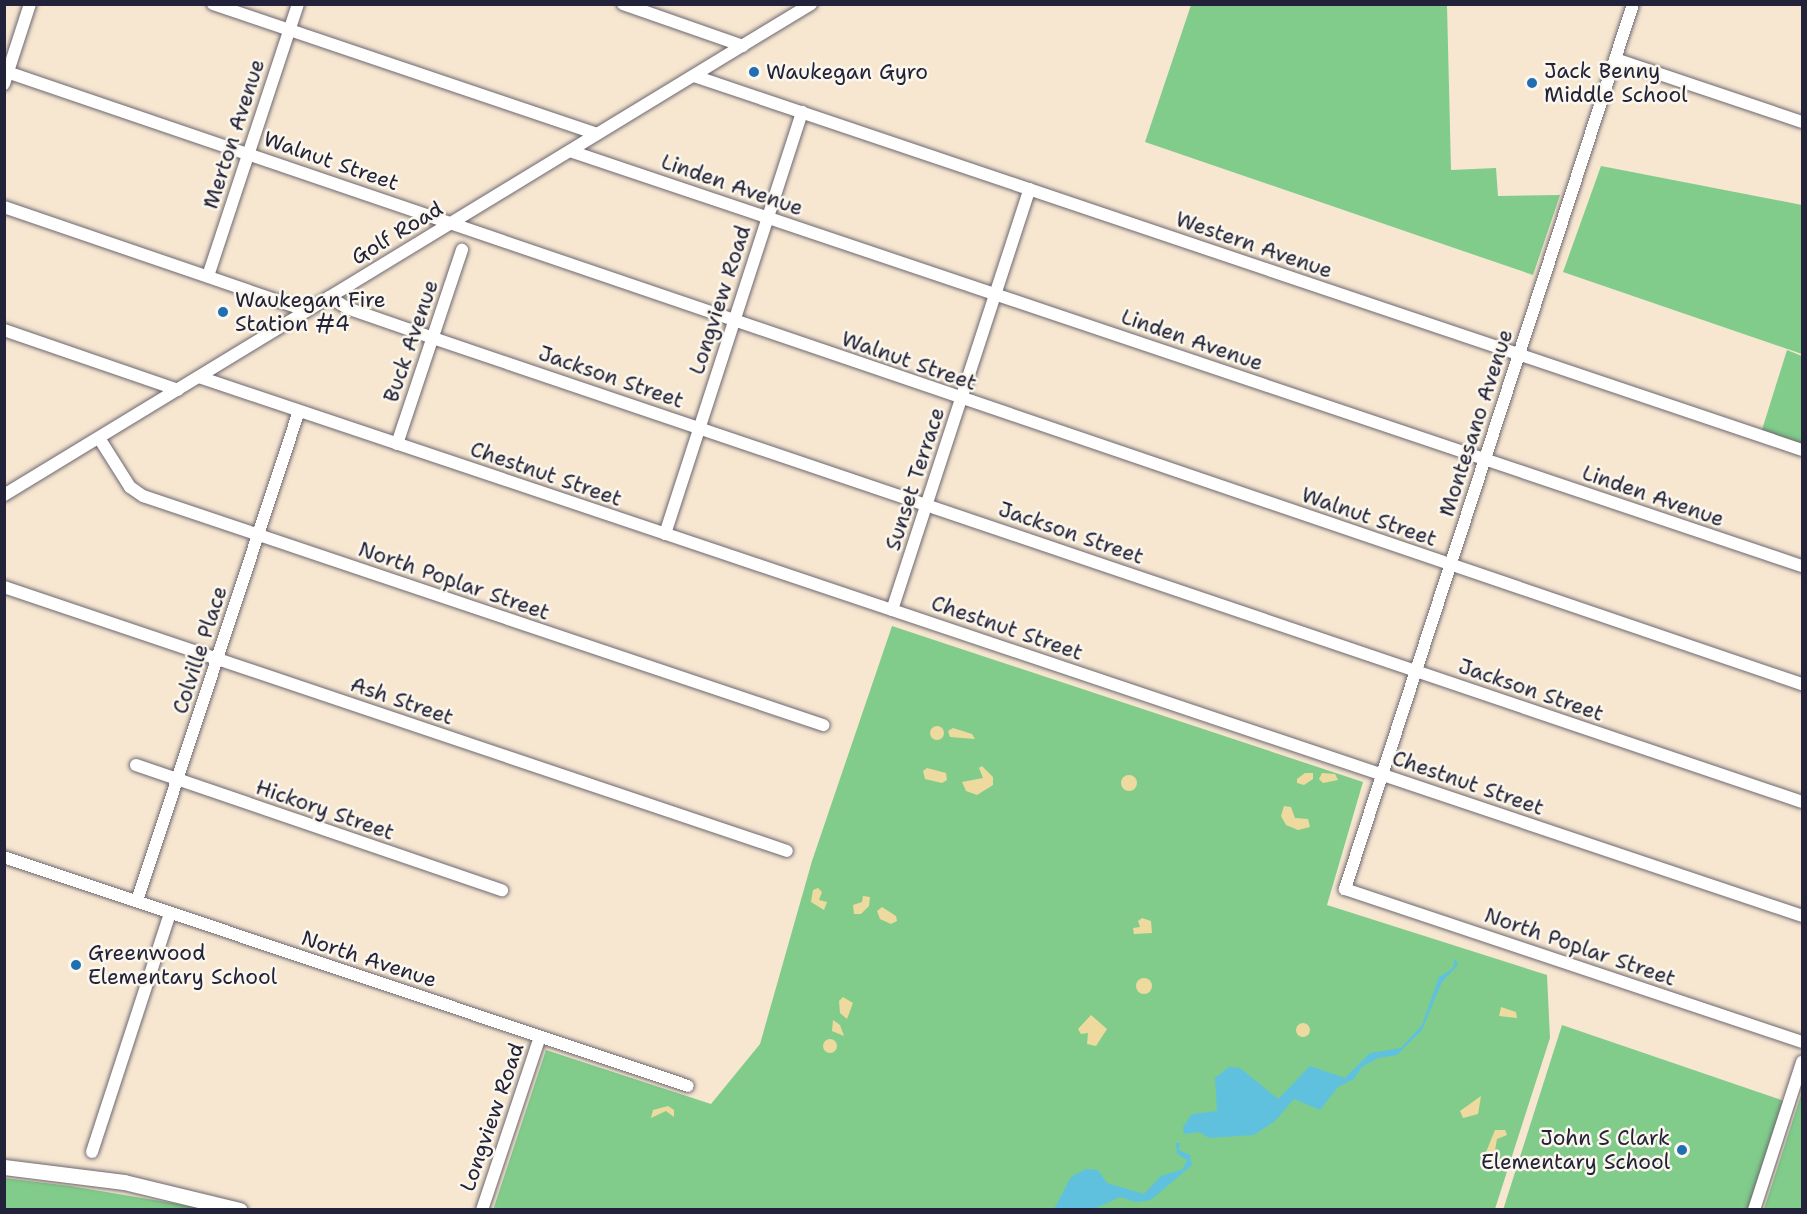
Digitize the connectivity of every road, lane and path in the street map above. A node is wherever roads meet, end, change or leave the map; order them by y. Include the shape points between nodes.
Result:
1 (30, 4) edge
2 (213, 4) edge
3 (298, 4) edge
4 (623, 4) edge
5 (811, 4) edge
6 (1633, 4) edge
7 (289, 30) junction
8 (742, 46) junction
9 (1615, 59) junction
10 (6, 76) edge
11 (694, 76) junction
12 (802, 112) junction
13 (1803, 122) edge
14 (597, 134) junction
15 (570, 151) junction
16 (248, 153) junction
17 (1030, 189) junction
18 (4, 207) edge
19 (768, 218) junction
20 (450, 223) junction
21 (462, 250) dead end
22 (208, 276) junction
23 (996, 295) junction
24 (329, 297) junction
25 (307, 311) junction
26 (734, 322) junction
27 (4, 330) edge
28 (433, 338) junction
29 (1519, 354) junction
30 (199, 377) junction
31 (178, 390) junction
32 (961, 399) junction
33 (299, 411) junction
34 (699, 428) junction
35 (99, 438) junction
36 (398, 444) junction
37 (1803, 450) edge
38 (1484, 460) junction
39 (4, 495) edge
40 (927, 505) junction
41 (665, 534) junction
42 (257, 535) junction
43 (1450, 565) junction
44 (1803, 567) edge
45 (4, 587) edge
46 (892, 610) junction
47 (219, 660) junction
48 (1415, 671) junction
49 (1803, 684) edge
50 (823, 725) dead end
51 (136, 765) dead end
52 (1382, 775) junction
53 (178, 781) junction
54 (1803, 802) edge
55 (787, 850) dead end
56 (4, 856) edge
57 (1345, 889) joint
58 (502, 890) dead end
59 (137, 901) junction
60 (170, 913) junction
61 (1803, 916) edge
62 (540, 1037) junction
63 (1803, 1042) edge
64 (1803, 1062) edge
65 (688, 1086) dead end
66 (92, 1152) dead end
67 (4, 1167) edge
68 (240, 1209) edge
69 (482, 1209) edge
70 (1754, 1209) edge

1 - 10 street
2 - 7 street
3 - 7 street, Merton Avenue
4 - 8 street
5 - 8 street, Golf Road
6 - 9 street, Montesano Avenue
7 - 14 street
7 - 16 street, Merton Avenue
8 - 11 street, Golf Road
9 - 13 street
9 - 29 street, Montesano Avenue
10 - 16 street, Walnut Street
11 - 12 street, Western Avenue
11 - 14 street, Golf Road
12 - 17 street, Western Avenue
12 - 19 street, Longview Road
14 - 15 street, Golf Road
15 - 19 street, Linden Avenue
15 - 20 street, Golf Road
16 - 20 street, Walnut Street
16 - 22 street, Merton Avenue
17 - 23 street, Sunset Terrace
17 - 29 street, Western Avenue
18 - 22 street
19 - 23 street, Linden Avenue
19 - 26 street, Longview Road
20 - 24 street, Golf Road
20 - 26 street, Walnut Street
21 - 28 street, Buck Avenue
22 - 25 street
23 - 32 street, Sunset Terrace
23 - 38 street, Linden Avenue
24 - 25 street, Golf Road
24 - 28 street, Jackson Street via 346,308
25 - 30 street, Golf Road
26 - 32 street, Walnut Street
26 - 34 street, Longview Road
27 - 31 street
28 - 34 street, Jackson Street
28 - 36 street, Buck Avenue
29 - 37 street, Western Avenue
29 - 38 street, Montesano Avenue
30 - 31 street, Golf Road
30 - 33 street, Chestnut Street
31 - 35 street, Golf Road
32 - 40 street, Sunset Terrace
32 - 43 street, Walnut Street
33 - 36 street, Chestnut Street
33 - 42 street, Colville Place
34 - 40 street, Jackson Street
34 - 41 street, Longview Road
35 - 39 street, Golf Road
35 - 42 street, North Poplar Street via 130,487 143,496
36 - 41 street, Chestnut Street
38 - 43 street, Montesano Avenue
38 - 44 street, Linden Avenue
40 - 46 street, Sunset Terrace
40 - 48 street, Jackson Street
41 - 46 street, Chestnut Street
42 - 47 street, Colville Place
42 - 50 street, North Poplar Street
43 - 48 street, Montesano Avenue
43 - 49 street, Walnut Street
45 - 47 street, Ash Street
46 - 52 street, Chestnut Street
47 - 53 street, Colville Place
47 - 55 street, Ash Street
48 - 52 street, Montesano Avenue
48 - 54 street, Jackson Street
51 - 53 street, Hickory Street
52 - 57 street, Montesano Avenue
52 - 61 street, Chestnut Street
53 - 58 street, Hickory Street
53 - 59 street, Colville Place
56 - 59 street, North Avenue
57 - 63 street, North Poplar Street
59 - 60 street, North Avenue
60 - 62 street, North Avenue
60 - 66 street
62 - 65 street, North Avenue
62 - 69 street, Longview Road
64 - 70 street
67 - 68 main road via 124,1182

